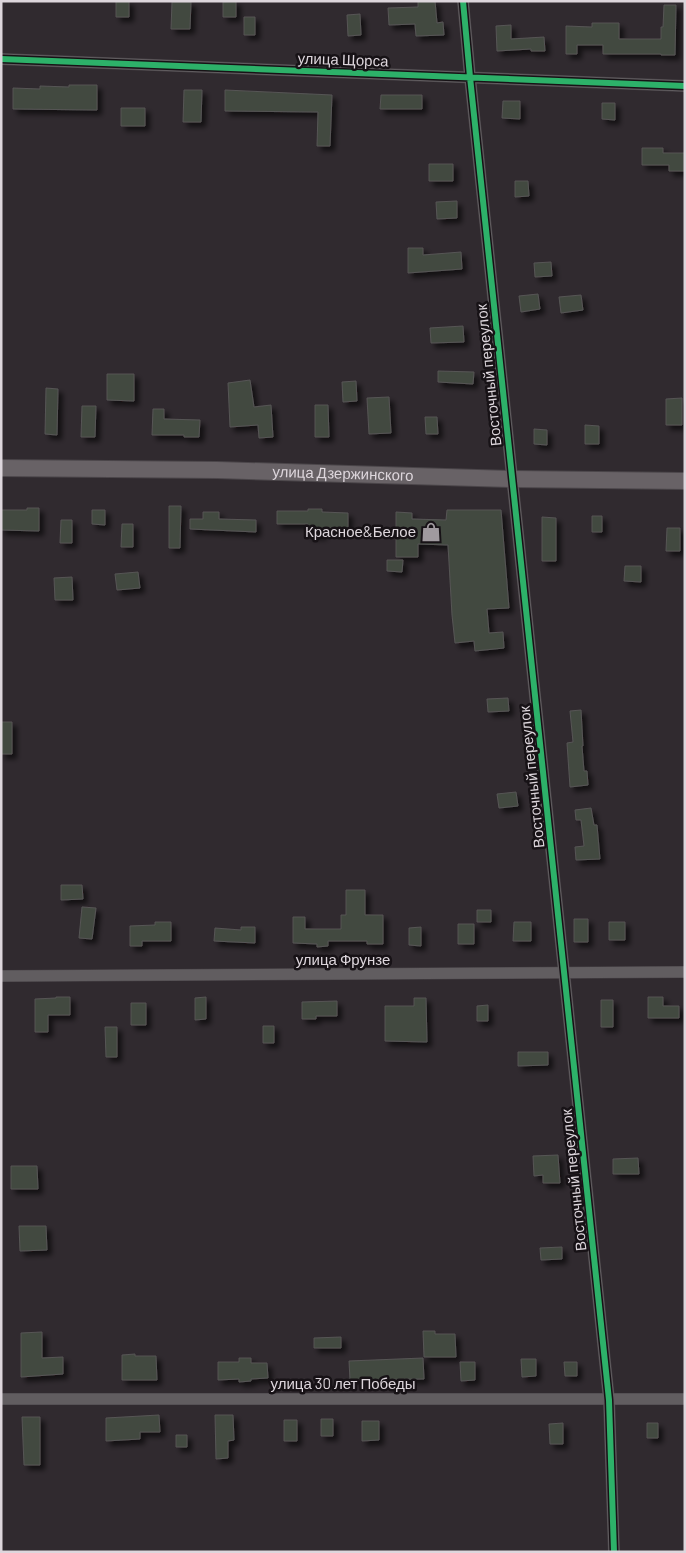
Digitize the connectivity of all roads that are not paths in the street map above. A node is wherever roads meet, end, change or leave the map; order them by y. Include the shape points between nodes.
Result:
1 (463, 1) edge
2 (1, 59) edge
3 (470, 77) junction
4 (685, 86) edge
5 (1, 468) edge
6 (513, 479) junction
7 (685, 481) edge
8 (685, 972) edge
9 (565, 974) junction
10 (1, 976) edge
11 (1, 1399) edge
12 (685, 1399) edge
13 (609, 1400) junction
14 (614, 1552) edge

1 - 3 street, Восточный переулок
2 - 3 street, улица Щорса
3 - 4 street, улица Щорса
3 - 6 street, Восточный переулок
5 - 6 street, улица Дзержинского via 217,470
6 - 7 street, улица Дзержинского
6 - 9 street, Восточный переулок
8 - 9 street, улица Фрунзе
9 - 10 street, улица Фрунзе
9 - 13 street, Восточный переулок
11 - 13 street, улица 30 лет Победы
12 - 13 street, улица 30 лет Победы
13 - 14 street, Восточный переулок

